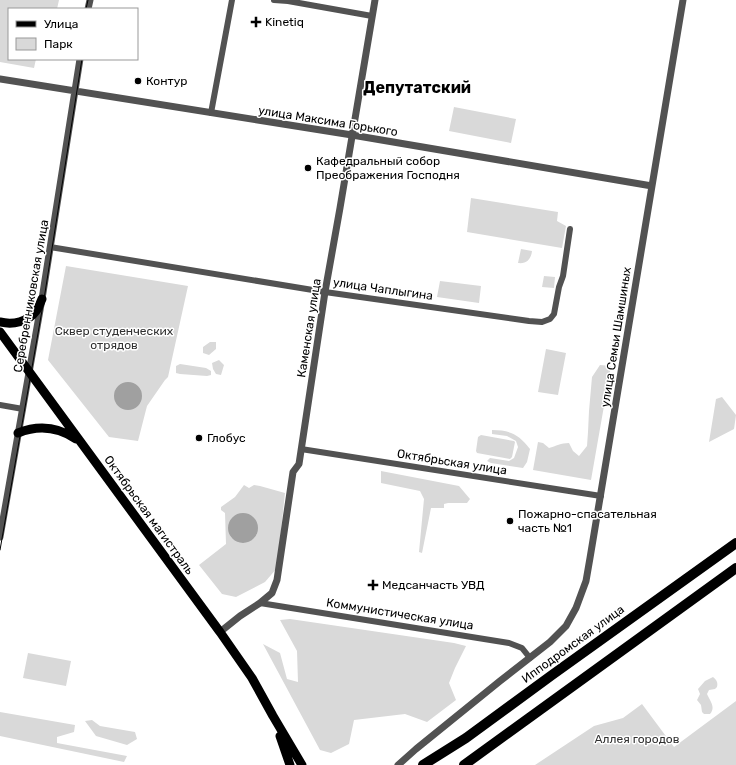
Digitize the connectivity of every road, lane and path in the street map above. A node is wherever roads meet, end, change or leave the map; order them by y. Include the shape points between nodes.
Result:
1 (232, 0) edge
2 (274, 0) edge
3 (375, 0) edge
4 (683, 0) edge
5 (372, 16) junction
6 (80, 60) edge
7 (0, 79) edge
8 (75, 91) junction
9 (211, 113) junction
10 (352, 136) junction
11 (652, 186) junction
12 (570, 229) dead end
13 (50, 247) junction
14 (325, 292) junction
15 (42, 299) junction
16 (0, 322) edge
17 (0, 332) edge
18 (29, 372) junction
19 (0, 405) edge
20 (23, 409) junction
21 (18, 433) junction
22 (82, 443) junction
23 (301, 448) junction
24 (601, 496) junction
25 (0, 537) edge
26 (736, 543) edge
27 (736, 568) edge
28 (260, 603) junction
29 (220, 632) junction
30 (530, 658) junction
31 (273, 716) junction
32 (290, 765) edge
33 (302, 765) edge
34 (398, 765) edge
35 (424, 765) edge
36 (464, 765) edge

1 - 9 street
2 - 5 street
3 - 5 street, Каменская улица
4 - 11 street, улица Семьи Шамшиных
5 - 10 street, Каменская улица
6 - 8 street, Серебренниковская улица
7 - 8 street, улица Максима Горького
8 - 9 street, улица Максима Горького
8 - 13 street, Серебренниковская улица
9 - 10 street, улица Максима Горького
10 - 11 street, улица Максима Горького
10 - 14 street, Каменская улица
11 - 24 street, улица Семьи Шамшиных
12 - 14 street, улица Чаплыгина via 554,314 542,322
13 - 14 street, улица Чаплыгина
13 - 15 street, Серебренниковская улица
14 - 23 street, Каменская улица
15 - 16 main road via 37,310 19,323
15 - 18 street, Серебренниковская улица
17 - 18 main road, Октябрьская магистраль
18 - 20 street, Серебренниковская улица
18 - 22 main road, Октябрьская магистраль
19 - 20 street
20 - 21 street, Серебренниковская улица
21 - 22 main road via 26,430 54,429 67,433
21 - 25 street, Серебренниковская улица
22 - 29 main road, Октябрьская магистраль
23 - 24 street, Октябрьская улица
23 - 28 street, Каменская улица via 298,464 293,472 277,580 272,593
24 - 30 street, улица Семьи Шамшиных via 586,581 576,608 566,626
26 - 35 highway, Ипподромская улица via 466,738
27 - 36 highway
28 - 29 street, Каменская улица
28 - 30 street, Коммунистическая улица via 509,643 522,648
29 - 31 main road, Октябрьская магистраль via 252,678
30 - 34 street, улица Семьи Шамшиных
31 - 32 main road, Октябрьская магистраль
31 - 33 main road, Октябрьская магистраль

